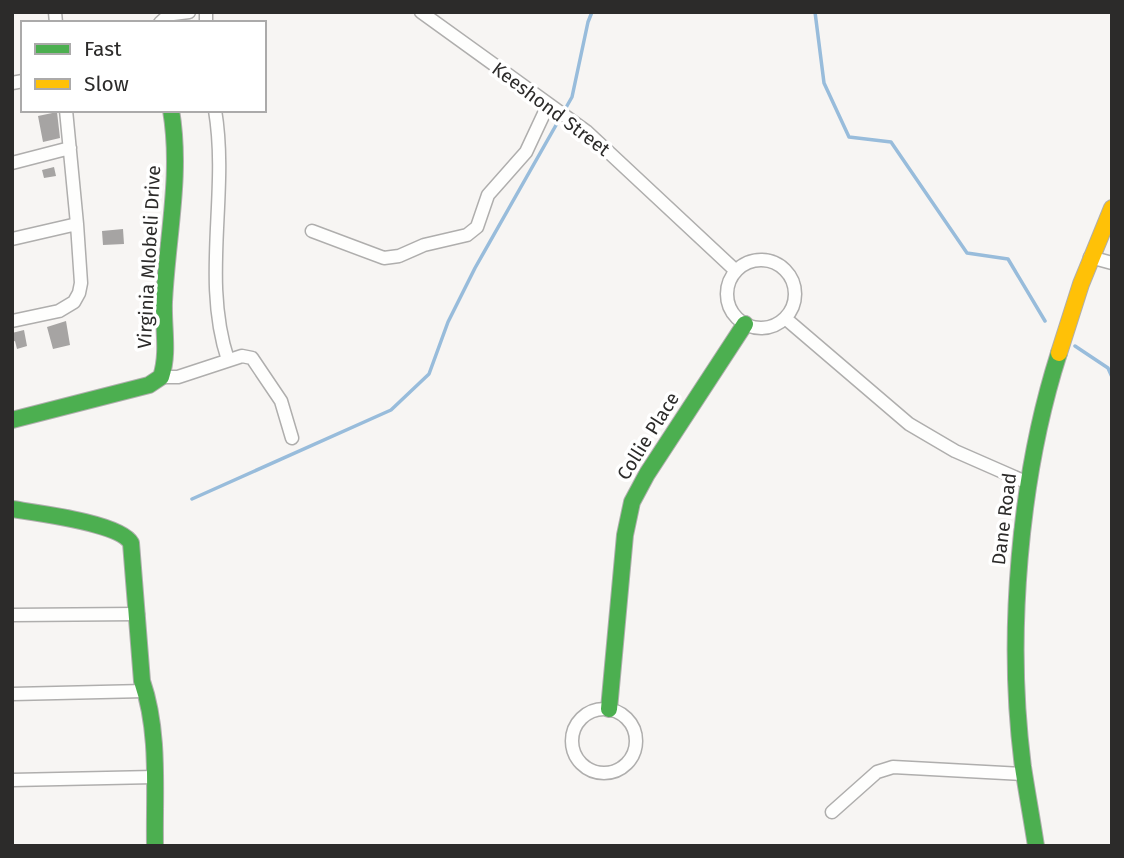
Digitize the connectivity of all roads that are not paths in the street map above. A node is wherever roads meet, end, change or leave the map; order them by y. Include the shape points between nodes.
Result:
1 (189, 12) edge
2 (421, 12) edge
3 (172, 13) edge
4 (558, 111) junction
5 (66, 112) edge
6 (170, 112) edge
7 (215, 112) edge
8 (70, 148) junction
9 (12, 163) edge
10 (1112, 208) edge
11 (78, 225) junction
12 (312, 232) dead end
13 (12, 239) edge
14 (1090, 257) junction
15 (1112, 262) edge
16 (736, 271) junction
17 (785, 318) junction
18 (12, 321) edge
19 (745, 324) junction
20 (228, 360) junction
21 (161, 377) junction
22 (12, 420) edge
23 (292, 438) dead end
24 (1028, 483) junction
25 (12, 509) edge
26 (138, 614) junction
27 (12, 615) edge
28 (145, 691) junction
29 (12, 694) edge
30 (609, 709) junction
31 (1024, 774) junction
32 (154, 777) junction
33 (12, 780) edge
34 (832, 812) dead end
35 (155, 846) edge
36 (1036, 846) edge

1 - 3 street
2 - 4 street, Keeshond Street
4 - 12 street via 488,195 477,227 467,235 384,258
4 - 16 street, Keeshond Street
5 - 8 street
6 - 21 street, Virginia Mlobeli Drive via 176,149
7 - 20 street via 220,158 216,309
8 - 9 street
8 - 11 street
10 - 14 street, Dane Road
11 - 13 street
11 - 18 street via 81,283 74,302 59,311
14 - 15 street
14 - 24 street, Dane Road via 1046,397
16 - 17 street via 762,260 787,273 794,301
16 - 19 street via 728,287 729,304
17 - 19 street via 770,327
17 - 24 street via 909,424 955,451
19 - 30 street, Collie Place via 632,502
20 - 21 street via 178,377
20 - 23 street via 247,355 256,362 281,401
21 - 22 street, Virginia Mlobeli Drive via 149,385
24 - 31 street, Dane Road via 1016,636
25 - 26 street via 125,536 133,550
26 - 27 street
26 - 28 street
28 - 29 street
28 - 32 street via 152,713
30 - 30 street via 627,719 636,738 624,766 605,773 578,759 572,739 580,720 598,709
31 - 34 street via 893,767 877,772
31 - 36 street, Dane Road
32 - 33 street
32 - 35 street

